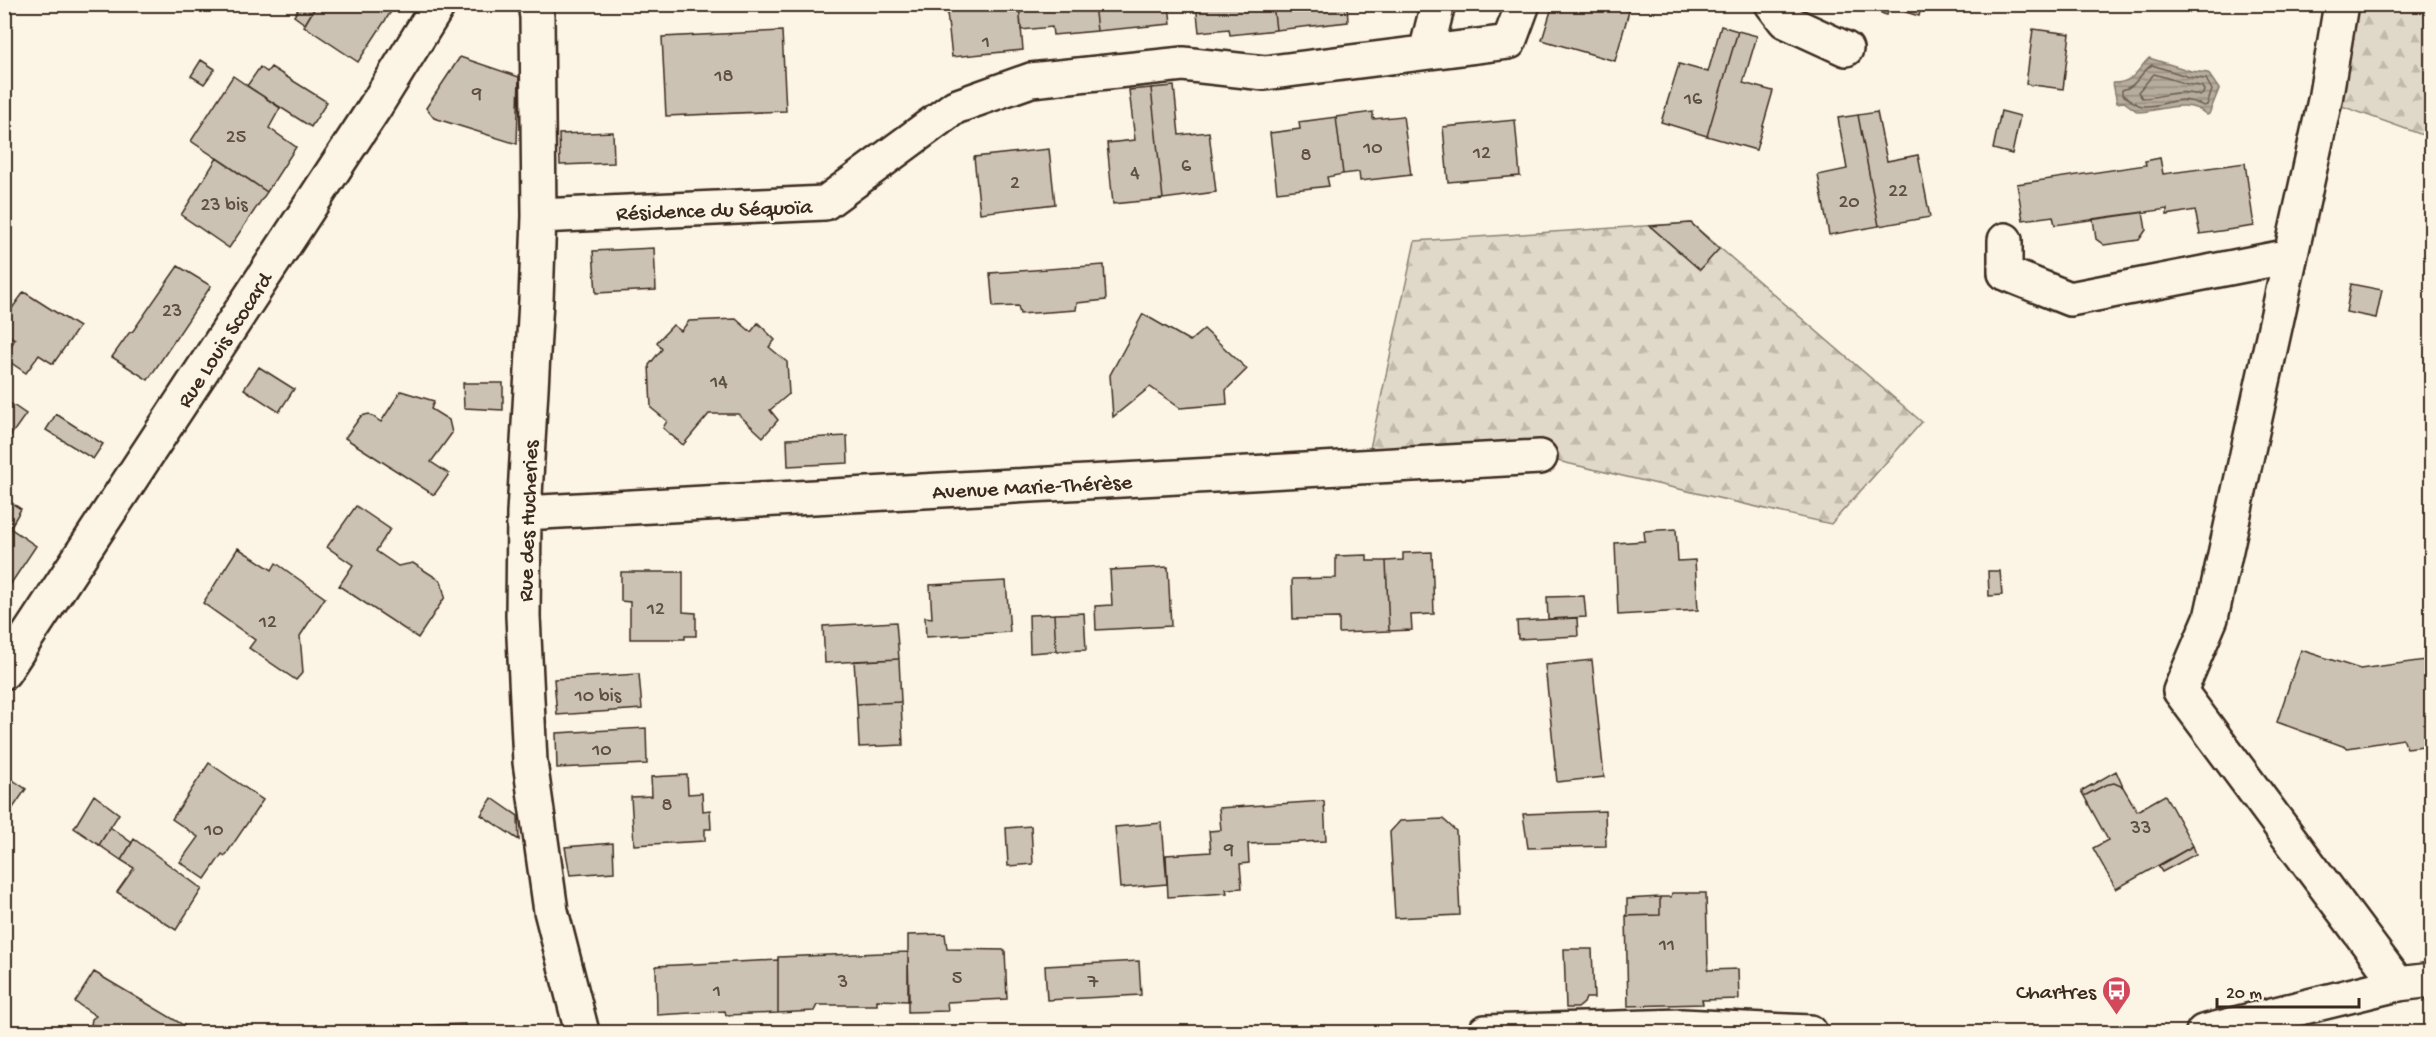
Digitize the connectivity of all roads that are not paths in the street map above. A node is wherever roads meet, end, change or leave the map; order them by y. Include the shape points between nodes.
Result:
1 (439, 4) edge
2 (535, 4) edge
3 (1438, 4) edge
4 (1523, 4) edge
5 (1772, 4) edge
6 (2341, 4) edge
7 (1846, 49) dead end
8 (1426, 52) junction
9 (539, 216) junction
10 (2005, 240) dead end
11 (2290, 256) junction
12 (1540, 457) dead end
13 (524, 513) junction
14 (4, 672) edge
15 (2432, 980) edge
16 (2398, 984) junction
17 (582, 1032) edge
18 (1485, 1032) edge
19 (1810, 1032) edge
20 (2203, 1032) edge

1 - 14 street, Rue Louis Scocard
2 - 9 street, Rue des Hucheries
3 - 8 street
4 - 8 street, Résidence du Séquoïa via 1509,42
5 - 7 street via 1785,21
6 - 11 street via 2325,100
8 - 9 street, Résidence du Séquoïa via 1265,73 1183,64 1031,80 955,107 825,203
9 - 13 street, Rue des Hucheries
10 - 11 street via 2005,273 2070,299
11 - 16 street via 2211,618 2180,691
12 - 13 street, Avenue Marie-Thérèse
13 - 17 street, Rue des Hucheries via 523,616 530,762 551,911
15 - 16 street
16 - 20 street
18 - 19 street via 1682,1026

